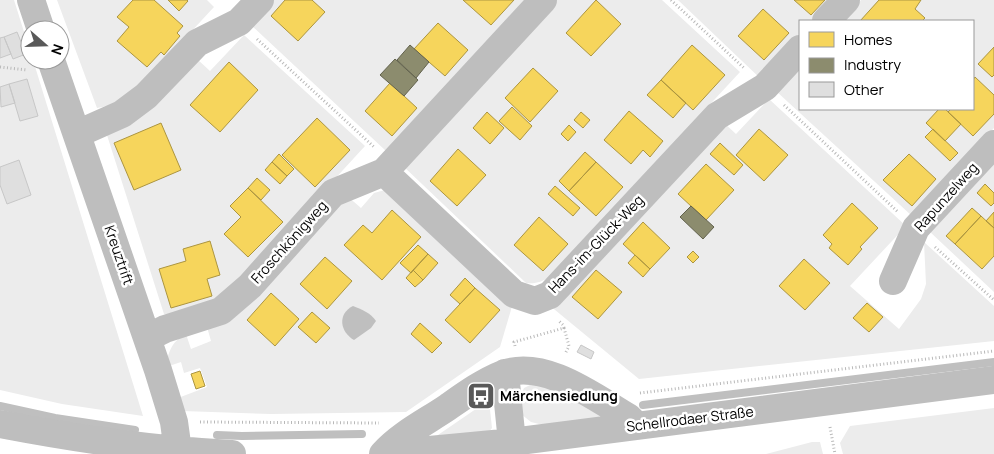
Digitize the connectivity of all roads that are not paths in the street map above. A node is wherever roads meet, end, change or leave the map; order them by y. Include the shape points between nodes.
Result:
1 (31, 0) edge
2 (260, 0) edge
3 (543, 0) edge
4 (846, 0) edge
5 (38, 20) edge
6 (827, 20) edge
7 (799, 50) edge
8 (55, 70) edge
9 (77, 134) junction
10 (994, 144) edge
11 (384, 172) junction
12 (892, 281) dead end
13 (147, 338) junction
14 (505, 373) junction
15 (994, 380) edge
16 (0, 424) edge
17 (637, 426) junction
18 (512, 442) junction
19 (178, 451) junction
20 (232, 454) edge
21 (385, 454) edge

1 - 5 street
2 - 9 street via 239,22 197,43 146,96 122,114
3 - 11 street, Froschkönigweg
4 - 6 street
7 - 11 street, Hans-im-Glück-Weg via 765,87 717,116 550,295 535,301 514,294
8 - 9 street, Kreuztrift
9 - 13 street, Kreuztrift
10 - 12 street, Rapunzelweg via 916,228
11 - 13 street, Froschkönigweg via 333,193 250,286 221,311
13 - 19 street, Kreuztrift via 171,411
14 - 17 street via 533,370 553,375 628,417
14 - 18 street
14 - 21 street via 487,381 393,443
15 - 17 street, Schellrodaer Straße
16 - 19 street via 62,436
17 - 18 street, Schellrodaer Straße
18 - 21 street, Schellrodaer Straße
19 - 20 street

